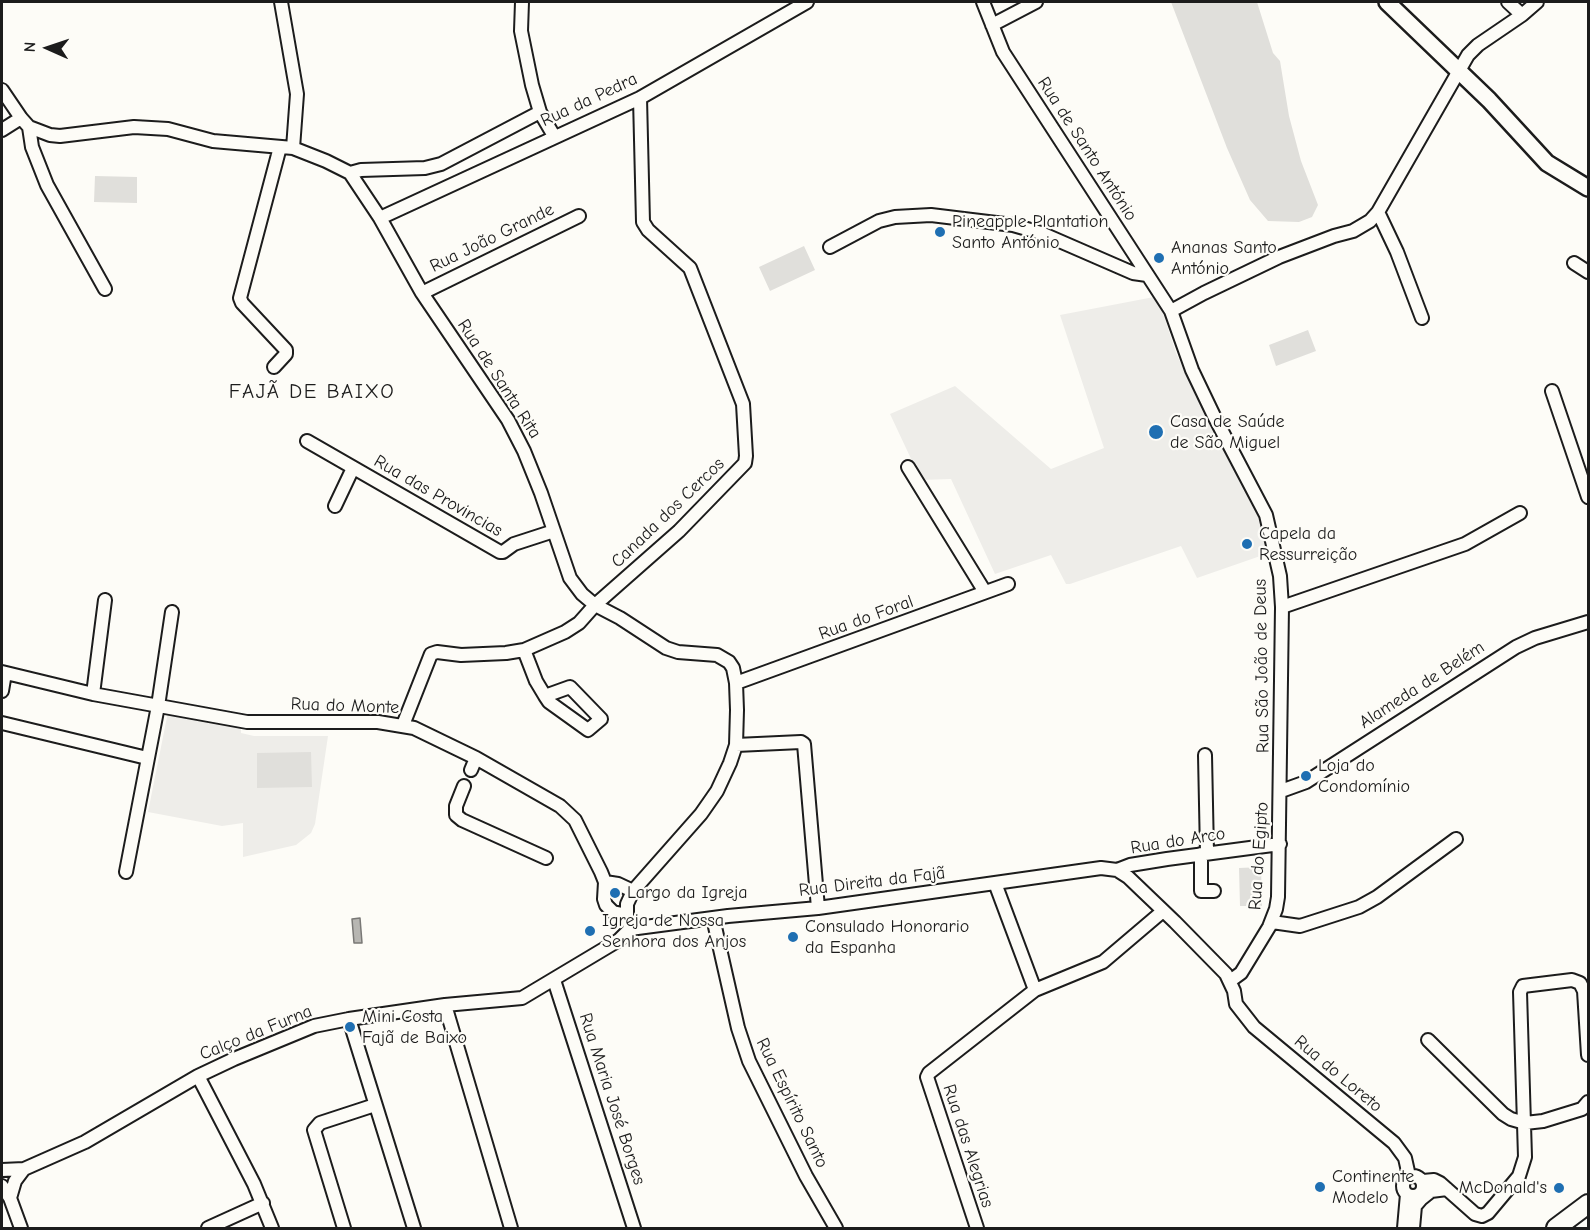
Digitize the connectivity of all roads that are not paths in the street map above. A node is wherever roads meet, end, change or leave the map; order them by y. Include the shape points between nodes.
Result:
1 (281, 2) edge
2 (522, 2) edge
3 (807, 2) edge
4 (983, 2) edge
5 (1036, 2) edge
6 (1387, 2) edge
7 (1508, 2) edge
8 (1537, 2) edge
9 (1522, 15) junction
10 (992, 24) junction
11 (1459, 72) junction
12 (2, 90) edge
13 (640, 98) junction
14 (540, 112) junction
15 (25, 122) junction
16 (2, 130) edge
17 (554, 136) junction
18 (280, 147) junction
19 (293, 148) junction
20 (350, 173) junction
21 (1588, 189) edge
22 (1378, 212) junction
23 (579, 216) dead end
24 (380, 218) junction
25 (830, 247) dead end
26 (1574, 263) dead end
27 (1588, 272) edge
28 (1147, 275) junction
29 (105, 289) dead end
30 (422, 293) junction
31 (1172, 312) junction
32 (1422, 318) dead end
33 (274, 367) dead end
34 (1552, 391) dead end
35 (307, 441) dead end
36 (909, 467) dead end
37 (353, 468) junction
38 (1588, 497) edge
39 (335, 506) dead end
40 (1520, 513) dead end
41 (554, 531) junction
42 (1008, 584) dead end
43 (985, 592) junction
44 (105, 600) dead end
45 (596, 605) junction
46 (1282, 607) junction
47 (172, 612) dead end
48 (1588, 622) edge
49 (524, 650) junction
50 (3, 672) edge
51 (736, 683) junction
52 (2, 691) edge
53 (93, 694) junction
54 (545, 696) dead end
55 (158, 706) junction
56 (2, 723) edge
57 (403, 725) junction
58 (736, 745) junction
59 (1205, 755) dead end
60 (147, 758) junction
61 (476, 758) junction
62 (471, 770) dead end
63 (464, 786) dead end
64 (1281, 791) junction
65 (1456, 839) dead end
66 (1280, 844) junction
67 (1204, 854) junction
68 (546, 858) dead end
69 (1117, 870) junction
70 (126, 872) dead end
71 (605, 882) junction
72 (995, 883) junction
73 (633, 891) junction
74 (1214, 891) dead end
75 (818, 909) junction
76 (1163, 911) junction
77 (627, 915) junction
78 (713, 918) junction
79 (1272, 922) junction
80 (630, 929) junction
81 (554, 980) junction
82 (1230, 981) junction
83 (1035, 990) junction
84 (445, 1005) junction
85 (349, 1019) junction
86 (1428, 1040) dead end
87 (1588, 1055) edge
88 (198, 1076) junction
89 (1588, 1102) edge
90 (375, 1105) junction
91 (1525, 1123) junction
92 (24, 1169) junction
93 (2, 1170) edge
94 (1409, 1176) junction
95 (1423, 1182) junction
96 (2, 1186) edge
97 (1447, 1189) junction
98 (6, 1199) edge
99 (1412, 1199) junction
100 (263, 1203) junction
101 (1588, 1204) edge
102 (15, 1228) edge
103 (21, 1228) edge
104 (208, 1228) edge
105 (272, 1228) edge
106 (344, 1228) edge
107 (414, 1228) edge
108 (511, 1228) edge
109 (634, 1228) edge
110 (836, 1228) edge
111 (976, 1228) edge
112 (1404, 1228) edge
113 (1413, 1228) edge
114 (1556, 1228) edge

1 - 19 street via 297,94
2 - 14 street via 522,39
3 - 13 street, Rua da Pedra
4 - 10 street, Rua de Santo António
5 - 10 street
6 - 11 main road
7 - 9 street
8 - 9 street
9 - 11 street via 1478,45
10 - 28 street, Rua de Santo António via 1003,52
11 - 21 main road via 1547,163
11 - 22 street
12 - 15 street
13 - 17 street, Rua da Pedra
13 - 45 street, Canada dos Cercos via 643,222 690,268 743,404 746,460 679,531
14 - 17 street
14 - 20 street via 441,164
15 - 16 street
15 - 18 street, Rua de Santa Rita via 41,133 60,136 151,127 213,141
15 - 29 street via 47,185
17 - 24 street, Rua da Pedra
18 - 19 street, Rua de Santa Rita
18 - 33 street via 240,298 286,350
19 - 20 street, Rua de Santa Rita
20 - 24 street, Rua de Santa Rita
22 - 31 street via 1362,227 1280,257
22 - 32 street
23 - 30 street, Rua João Grande
24 - 30 street, Rua de Santa Rita
25 - 28 street via 879,221 931,215 1013,225 1133,273
26 - 27 street
28 - 31 street, Rua de Santo António
30 - 41 street, Rua de Santa Rita via 508,420 533,472
31 - 46 street, Rua São João de Deus via 1192,370 1266,515 1280,576
34 - 38 street
35 - 37 street, Rua das Provincias
36 - 43 street
37 - 39 street
37 - 41 street, Rua das Provincias via 500,552
40 - 46 street via 1465,544
41 - 45 street, Rua de Santa Rita via 570,578
42 - 43 street, Rua do Foral
43 - 51 street, Rua do Foral
44 - 53 street
45 - 49 street, Canada dos Cercos via 565,632
45 - 51 street, Rua de Santa Rita via 666,648 724,658 734,668
46 - 64 street, Rua São João de Deus
47 - 55 street
48 - 64 street, Alameda de Belém via 1516,647 1306,782
49 - 54 street
49 - 57 street, Canada dos Cercos via 483,655 434,652
50 - 52 street
50 - 53 street, Rua do Monte
51 - 58 street
53 - 55 street, Rua do Monte
55 - 57 street, Rua do Monte via 255,723
55 - 60 street
56 - 60 street
57 - 61 street, Rua do Monte
58 - 73 street via 717,791 701,814
58 - 75 street via 804,744
59 - 67 street
60 - 70 street
61 - 62 street
61 - 71 street, Rua do Monte via 560,806 575,820
63 - 68 street via 456,815
64 - 66 street, Rua do Egipto
65 - 79 street via 1359,908 1300,926
66 - 67 street, Rua do Arco
66 - 79 street, Rua do Egipto via 1278,897
67 - 69 street, Rua do Arco
67 - 74 street via 1201,891
69 - 72 street, Rua Direita da Fajã via 1101,868
69 - 76 street
71 - 73 street
71 - 77 street, Rua do Monte via 606,905 613,912
72 - 75 street, Rua Direita da Fajã
72 - 83 street
73 - 77 street
75 - 78 street, Rua Direita da Fajã
76 - 82 street
76 - 83 street via 1103,962
77 - 80 street
78 - 80 street, Rua Direita da Fajã
78 - 110 street, Rua Espírito Santo via 749,1061
79 - 82 street, Rua do Egipto via 1242,973
80 - 81 street, Calço da Furna
81 - 84 street, Calço da Furna via 517,1000
81 - 109 street, Rua Maria José Borges
82 - 94 street, Rua do Loreto via 1236,1004 1254,1027 1394,1143 1405,1158
83 - 111 street, Rua das Alegrias via 927,1077
84 - 85 street, Calço da Furna
84 - 108 street
85 - 88 street, Calço da Furna via 314,1026
85 - 90 street
86 - 91 street via 1503,1114
87 - 91 street via 1584,991 1580,983 1572,980 1521,988
88 - 92 street, Calço da Furna via 85,1142
88 - 100 street
89 - 91 street via 1582,1109
90 - 106 street via 315,1127
90 - 107 street
91 - 97 street via 1524,1167 1488,1213 1475,1214
92 - 93 street, Calço da Furna
92 - 98 street
94 - 95 street via 1415,1175
94 - 99 street via 1403,1184
95 - 97 street via 1434,1180
95 - 99 street via 1422,1191
96 - 98 street
97 - 99 street
98 - 102 street
98 - 103 street
99 - 112 street
99 - 113 street
100 - 104 street
100 - 105 street
101 - 114 highway

